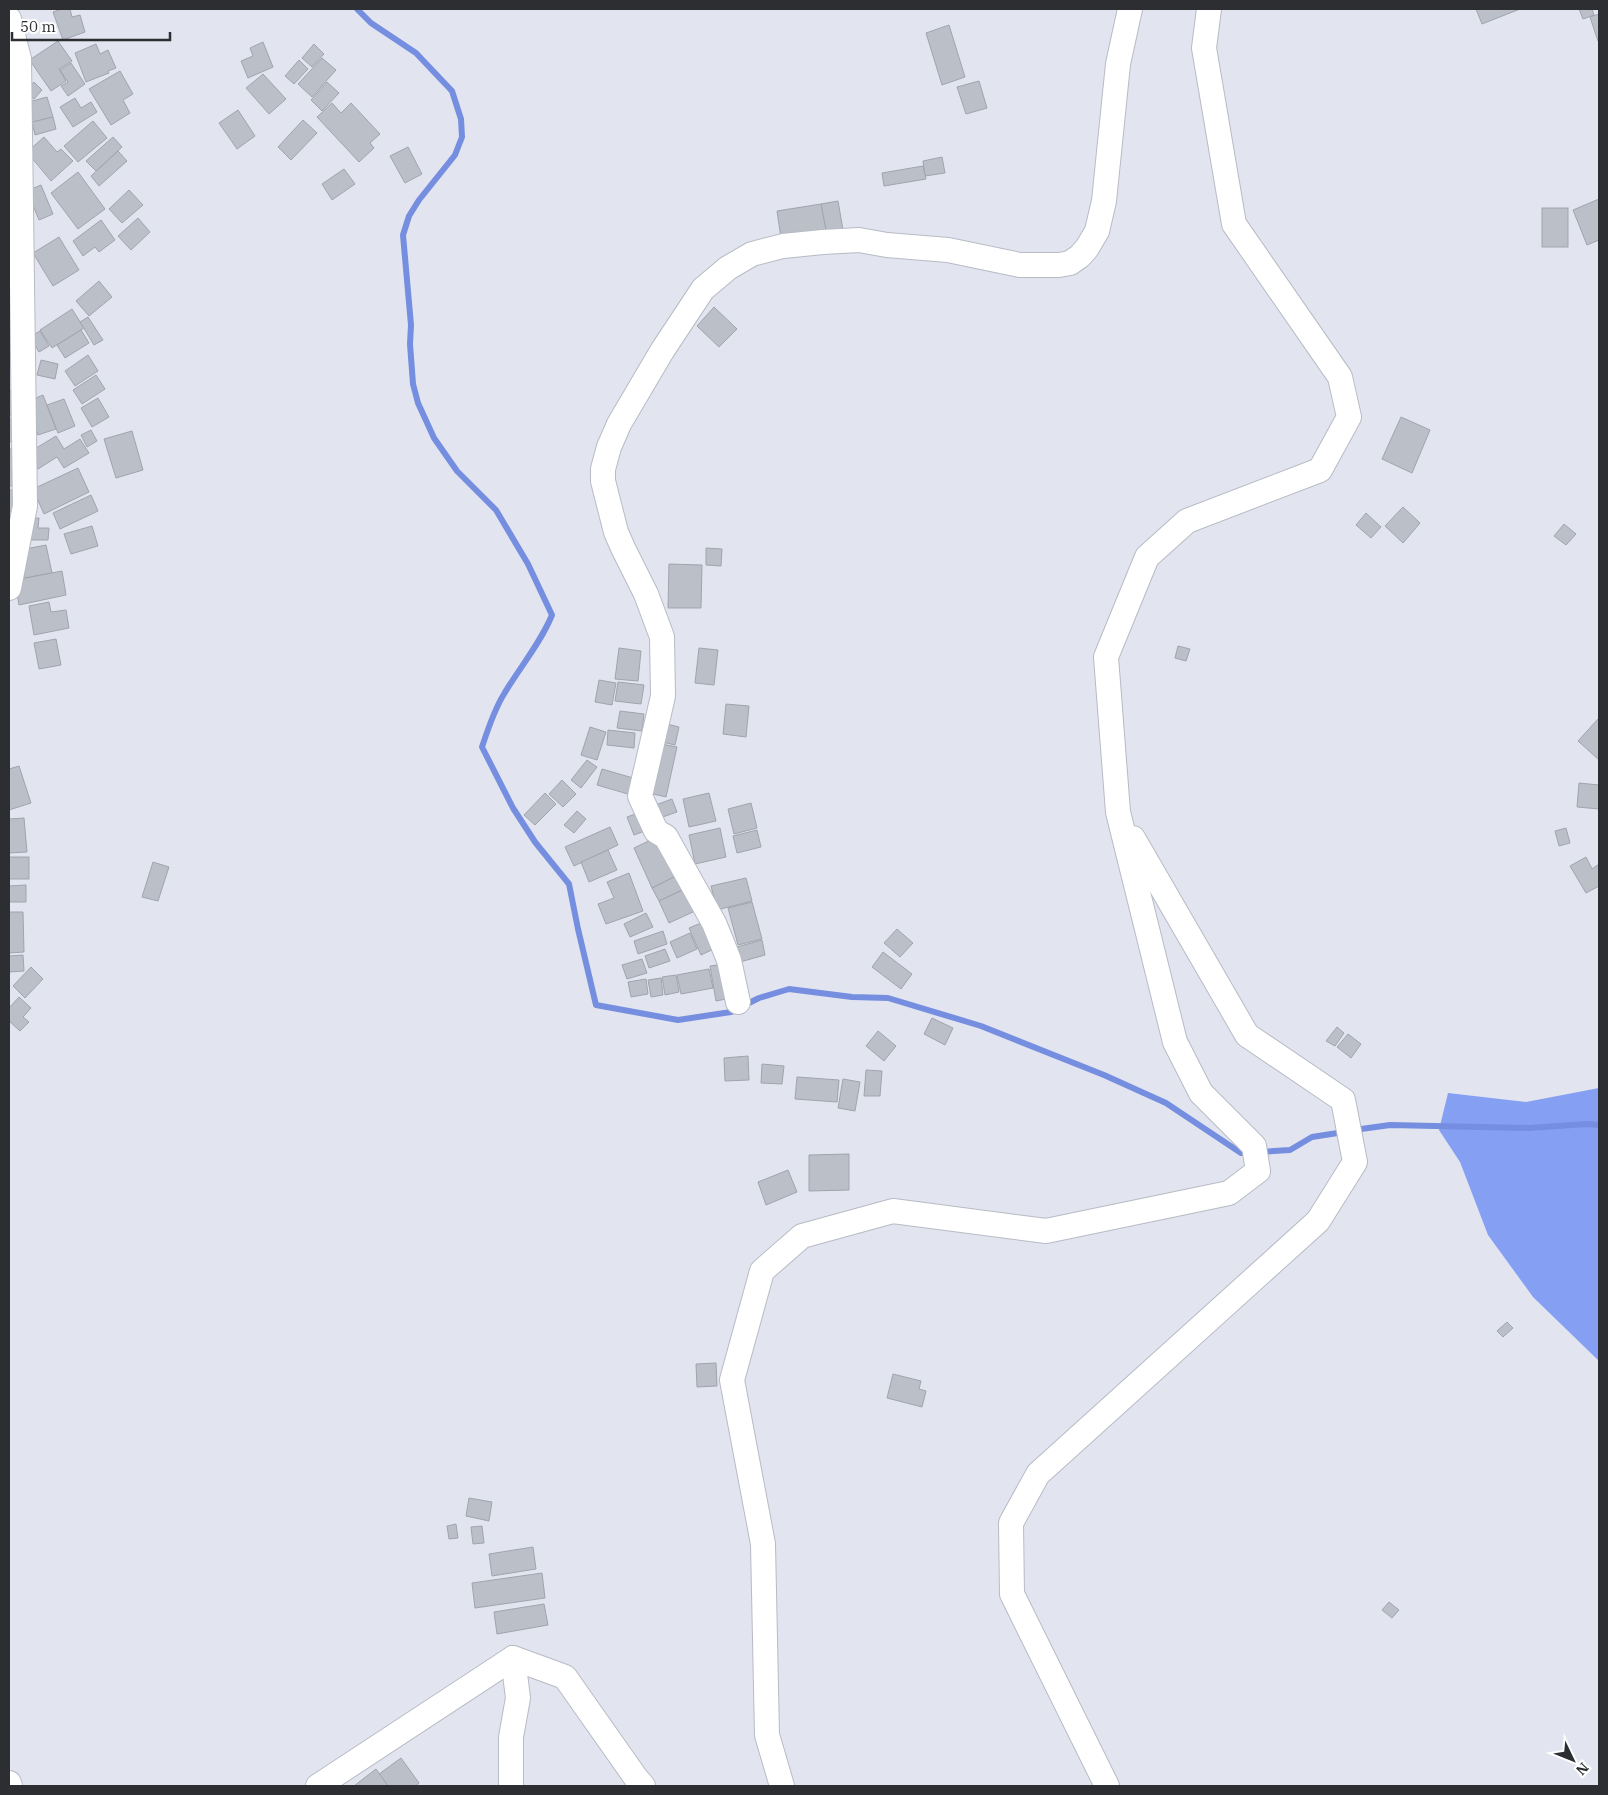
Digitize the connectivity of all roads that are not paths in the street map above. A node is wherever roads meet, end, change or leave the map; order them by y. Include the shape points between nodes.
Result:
1 (1130, 9) edge
2 (1209, 9) edge
3 (9, 20) edge
4 (15, 172) edge
5 (9, 588) edge
6 (1118, 812) junction
7 (738, 1002) dead end
8 (513, 1658) junction
9 (318, 1786) edge
10 (511, 1786) edge
11 (643, 1786) edge
12 (782, 1786) edge
13 (1106, 1786) edge

1 - 7 street via 1118,64 1104,201 1097,231 1080,256 1059,266 1020,265 948,250 859,240 783,246 752,254 728,268 704,289 662,351 609,447 603,481 611,514 662,637 663,696 640,796 656,830 666,837 714,923 729,960
2 - 6 street via 1204,48 1234,224 1340,377 1349,417 1320,470 1187,521 1147,557 1106,658
3 - 4 street via 19,58
4 - 5 street via 25,506
6 - 12 street via 1175,1042 1201,1094 1254,1146 1258,1171 1229,1193 1046,1231 893,1211 802,1236 762,1271 732,1380 763,1544 768,1735
6 - 13 street via 1247,1036 1343,1100 1355,1162 1318,1222 1038,1474 1011,1522 1012,1594
8 - 9 street
8 - 10 street via 518,1698 511,1737
8 - 11 street via 565,1677

